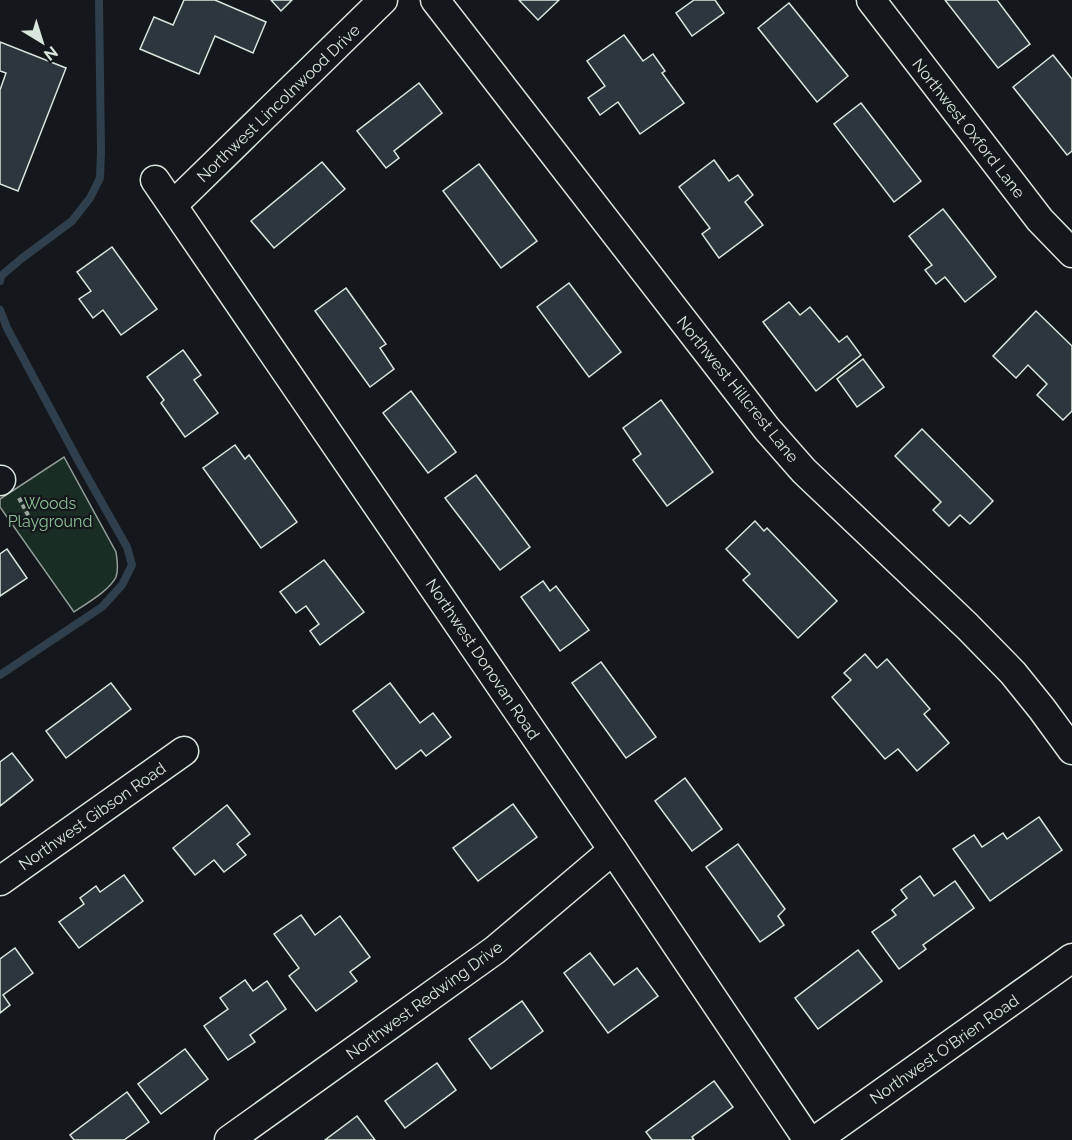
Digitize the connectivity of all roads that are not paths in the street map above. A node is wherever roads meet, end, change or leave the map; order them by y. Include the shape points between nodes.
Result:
1 (382, 0) edge
2 (435, 0) edge
3 (871, 0) edge
4 (155, 180) dead end
5 (173, 206) junction
6 (1072, 253) edge
7 (1072, 750) edge
8 (184, 751) dead end
9 (613, 850) junction
10 (0, 881) edge
11 (1072, 958) edge
12 (229, 1140) edge
13 (808, 1140) edge
14 (816, 1140) edge

1 - 5 street, Northwest Lincolnwood Drive
2 - 7 street, Northwest Hillcrest Lane via 767,429 804,471 1013,673
3 - 6 street, Northwest Oxford Lane via 1040,220
4 - 5 street, Northwest Donovan Road
5 - 9 street, Northwest Donovan Road
8 - 10 street, Northwest Gibson Road
9 - 12 street, Northwest Redwing Drive via 495,950
9 - 13 street, Northwest Donovan Road
11 - 14 street, Northwest O'Brien Road

